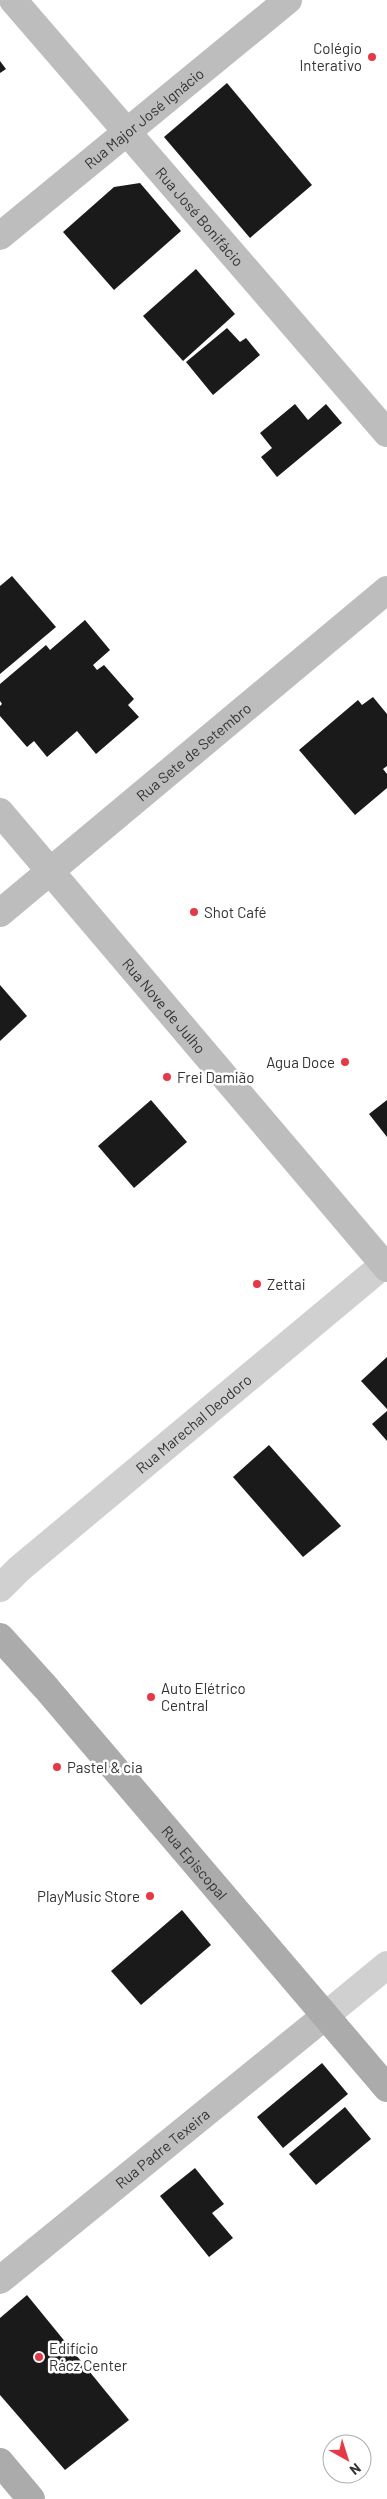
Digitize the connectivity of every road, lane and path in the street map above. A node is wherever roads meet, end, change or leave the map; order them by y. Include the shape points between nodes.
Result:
1 (13, 0) edge
2 (288, 0) edge
3 (127, 133) junction
4 (0, 236) edge
5 (387, 433) edge
6 (387, 590) edge
7 (0, 812) edge
8 (50, 871) junction
9 (0, 913) edge
10 (386, 1264) edge
11 (0, 1588) edge
12 (0, 1637) edge
13 (387, 1965) edge
14 (325, 2016) junction
15 (387, 2088) edge
16 (0, 2280) edge
17 (0, 2462) edge
18 (31, 2499) edge

1 - 3 main road, Rua José Bonifácio
2 - 3 main road, Rua Major José Ignácio
3 - 4 main road, Rua Major José Ignácio
3 - 5 main road, Rua José Bonifácio
6 - 8 main road, Rua Sete de Setembro
7 - 8 main road, Rua Nove de Julho
8 - 9 main road, Rua Sete de Setembro
8 - 10 main road, Rua Nove de Julho
10 - 11 street, Rua Marechal Deodoro
12 - 14 main road, Rua Episcopal
13 - 14 street
14 - 15 main road, Rua Episcopal
14 - 16 main road, Rua Padre Texeira
17 - 18 main road

